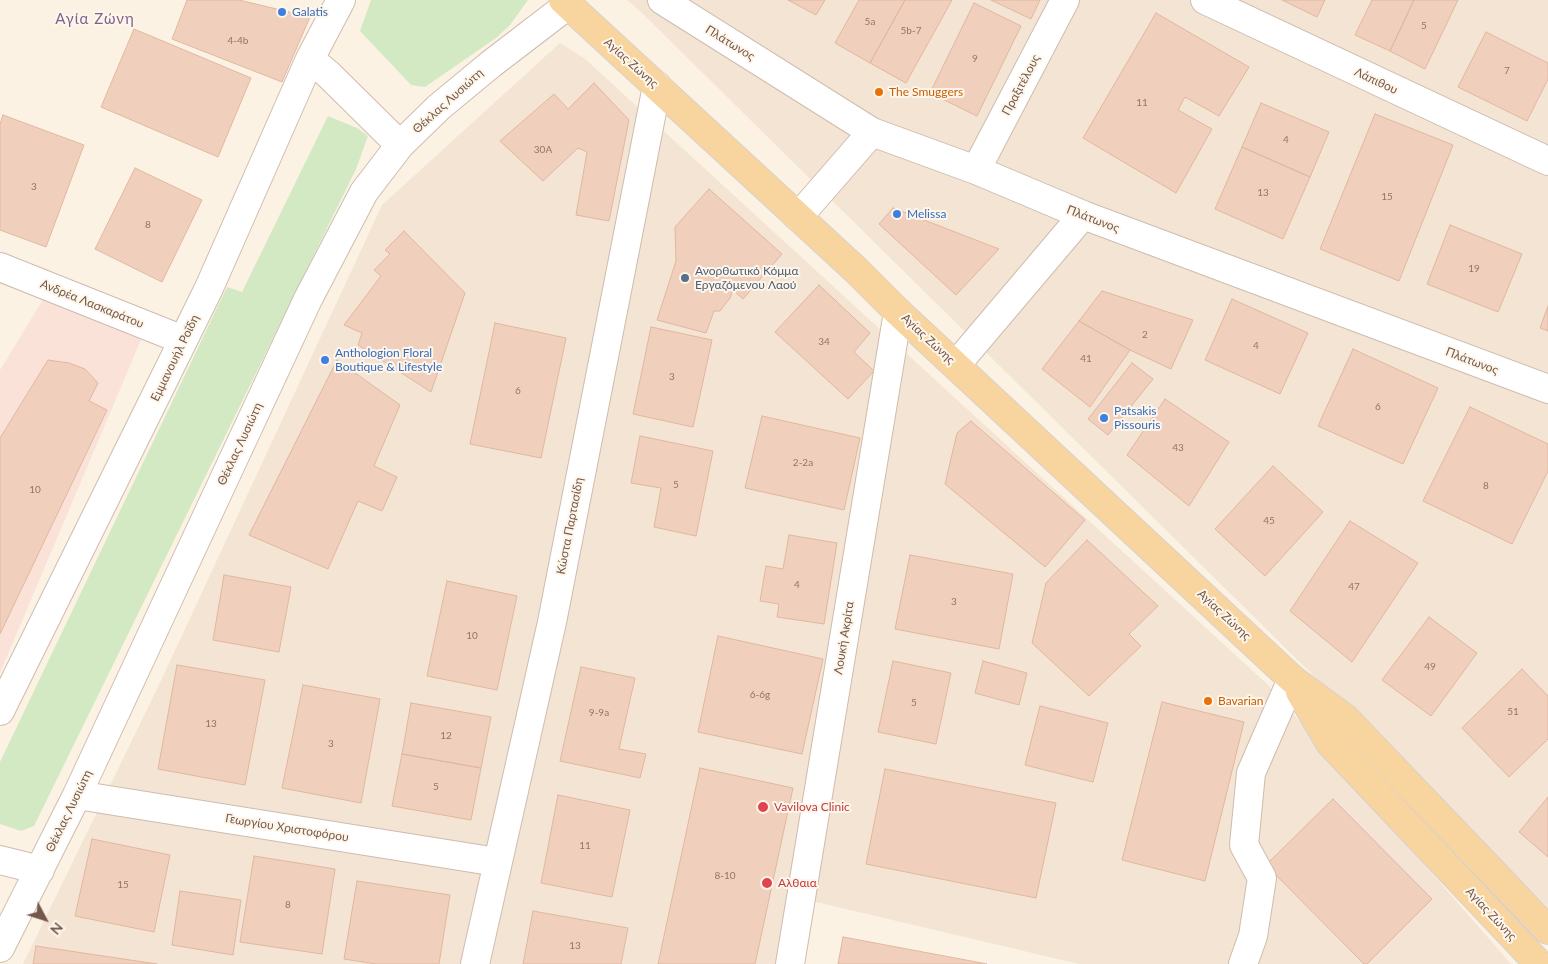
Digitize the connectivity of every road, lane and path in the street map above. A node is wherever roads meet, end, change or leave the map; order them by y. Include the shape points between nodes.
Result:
1 (341, 0) edge
2 (662, 0) edge
3 (1065, 0) edge
4 (1205, 0) edge
5 (565, 2) edge
6 (310, 59) junction
7 (657, 86) junction
8 (872, 132) junction
9 (400, 145) junction
10 (1548, 162) edge
11 (976, 170) junction
12 (1083, 215) junction
13 (798, 217) junction
14 (0, 267) edge
15 (898, 312) junction
16 (183, 340) junction
17 (956, 365) junction
18 (1548, 389) edge
19 (1292, 678) junction
20 (0, 711) edge
21 (77, 795) junction
22 (0, 860) edge
23 (497, 862) junction
24 (40, 870) junction
25 (1548, 930) edge
26 (0, 948) edge
27 (475, 964) edge
28 (790, 964) edge
29 (1243, 964) edge
30 (1539, 964) edge

1 - 6 street, Εμμανουήλ Ροΐδη
2 - 8 street, Πλάτωνος
3 - 11 street, Πραξιτέλους
4 - 10 street, Λάπιθου
5 - 7 main road, Αγίας Ζώνης
5 - 9 street, Θέκλας Λυσιώτη
6 - 9 street
6 - 16 street, Εμμανουήλ Ροΐδη
7 - 13 main road, Αγίας Ζώνης
7 - 23 street, Κώστα Παρτασίδη via 552,622
8 - 11 street, Πλάτωνος
8 - 13 street
9 - 21 street, Θέκλας Λυσιώτη via 364,192 308,299
11 - 12 street, Πλάτωνος
12 - 17 street
12 - 18 street, Πλάτωνος
13 - 15 main road, Αγίας Ζώνης
14 - 16 street, Ανδρέα Λασκαράτου
15 - 17 main road, Αγίας Ζώνης
15 - 28 street, Λουκή Ακρίτα
16 - 20 street, Εμμανουήλ Ροΐδη
17 - 19 main road, Αγίας Ζώνης
19 - 25 main road, Αγίας Ζώνης via 1346,719
19 - 29 street via 1251,773 1244,845 1262,878 1253,936
19 - 30 main road, Αγίας Ζώνης via 1330,743
21 - 23 street, Γεωργίου Χριστοφόρου
21 - 24 street, Θέκλας Λυσιώτη
22 - 24 street
23 - 27 street, Κώστα Παρτασίδη
24 - 26 street, Θέκλας Λυσιώτη

